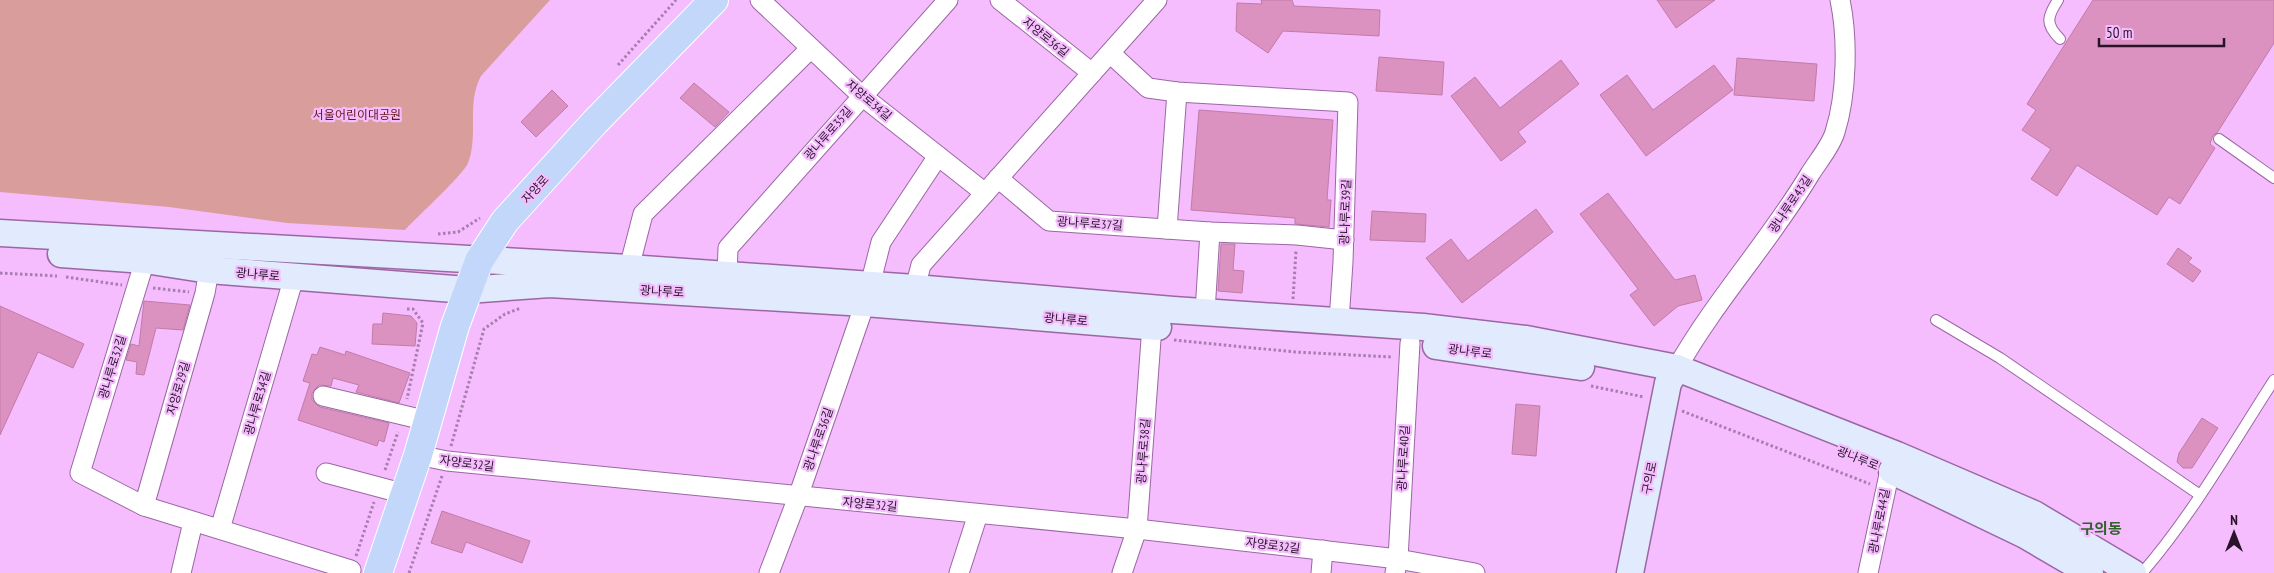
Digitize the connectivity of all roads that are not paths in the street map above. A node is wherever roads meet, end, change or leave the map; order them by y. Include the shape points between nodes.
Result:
1 (714, 0) edge
2 (760, 0) edge
3 (948, 0) edge
4 (1000, 0) edge
5 (1157, 0) edge
6 (1840, 0) edge
7 (2058, 0) edge
8 (2060, 38) dead end
9 (810, 49) junction
10 (1110, 53) junction
11 (1092, 73) junction
12 (1177, 92) junction
13 (862, 96) junction
14 (2220, 139) dead end
15 (938, 156) junction
16 (998, 178) junction
17 (2274, 178) edge
18 (985, 193) junction
19 (1167, 228) junction
20 (1210, 232) junction
21 (0, 233) edge
22 (1344, 240) junction
23 (0, 250) edge
24 (145, 260) junction
25 (479, 261) junction
26 (629, 268) junction
27 (209, 270) junction
28 (727, 274) junction
29 (294, 277) junction
30 (915, 288) junction
31 (467, 290) junction
32 (867, 294) junction
33 (1206, 312) junction
34 (1936, 320) dead end
35 (1339, 321) junction
36 (1151, 333) junction
37 (1409, 350) junction
38 (2274, 380) edge
39 (1669, 385) junction
40 (322, 396) dead end
41 (416, 418) junction
42 (418, 455) junction
43 (326, 473) dead end
44 (1887, 480) junction
45 (405, 494) junction
46 (2200, 495) junction
47 (798, 497) junction
48 (144, 506) junction
49 (978, 514) junction
50 (193, 522) junction
51 (220, 529) junction
52 (1137, 529) junction
53 (1323, 550) junction
54 (1396, 566) edge
55 (351, 570) road end
56 (181, 573) edge
57 (378, 573) edge
58 (769, 573) edge
59 (959, 573) edge
60 (1122, 573) edge
61 (1321, 573) edge
62 (1473, 573) edge
63 (1630, 573) edge
64 (1868, 573) edge
65 (2090, 573) edge
66 (2133, 573) edge
67 (2142, 573) edge

1 - 25 main road, 자양로 via 595,122 505,221
2 - 9 street, 자양로34길
3 - 13 street, 광나루로35길
4 - 11 street, 자양로36길
5 - 10 street
6 - 39 street, 광나루로43길 via 1843,79 1835,133 1794,203 1728,290
7 - 8 lane via 2049,19 2051,29
9 - 13 street, 자양로34길
9 - 26 street, 광나루로 via 643,214
10 - 11 street
10 - 12 street via 1148,88
11 - 16 street
12 - 19 street
12 - 22 street, 광나루로39길 via 1348,102
13 - 15 street, 자양로34길
13 - 28 street, 광나루로35길 via 728,248
14 - 17 lane
15 - 18 street, 자양로34길
15 - 32 street via 881,242
16 - 18 street
16 - 19 street, 광나루로37길 via 1049,221
18 - 30 street via 921,265
19 - 20 street, 광나루로37길
20 - 22 street, 광나루로37길
20 - 33 street
21 - 25 main road, 광나루로
22 - 35 street, 광나루로39길
23 - 24 main road, 광나루로
24 - 27 main road, 광나루로
24 - 48 street, 광나루로32길 via 80,473
25 - 26 main road, 광나루로
25 - 31 main road, 자양로
26 - 28 main road, 광나루로
27 - 29 main road, 광나루로
27 - 48 street, 자양로29길
28 - 32 main road, 광나루로
29 - 31 main road, 광나루로
29 - 51 street, 광나루로34길
30 - 32 main road, 광나루로
30 - 33 main road, 광나루로
31 - 32 main road, 광나루로 via 550,284
31 - 41 main road, 자양로
32 - 36 main road, 광나루로
32 - 47 street, 광나루로36길
33 - 35 main road, 광나루로
34 - 46 lane via 2008,363
35 - 39 main road, 광나루로 via 1526,339
36 - 37 main road, 광나루로
36 - 52 street, 광나루로38길
37 - 39 main road, 광나루로 via 1608,371
37 - 54 street, 광나루로40길
38 - 46 lane
39 - 44 main road, 광나루로
39 - 63 main road, 구의로
39 - 66 main road, 광나루로 via 1923,466 2034,514
40 - 41 street
41 - 42 main road, 자양로
42 - 45 main road, 자양로
42 - 47 street, 자양로32길 via 447,461
43 - 45 street
44 - 64 street, 광나루로44길
44 - 65 main road, 광나루로 via 2025,534
45 - 57 main road, 자양로
46 - 67 lane
47 - 49 street, 자양로32길
47 - 58 street, 광나루로36길
48 - 50 street
49 - 52 street, 자양로32길
49 - 59 street
50 - 51 street
50 - 56 street
51 - 55 street
52 - 53 street, 자양로32길
52 - 60 street, 광나루로38길
53 - 54 street, 자양로32길
53 - 61 street
54 - 62 street, 자양로32길

